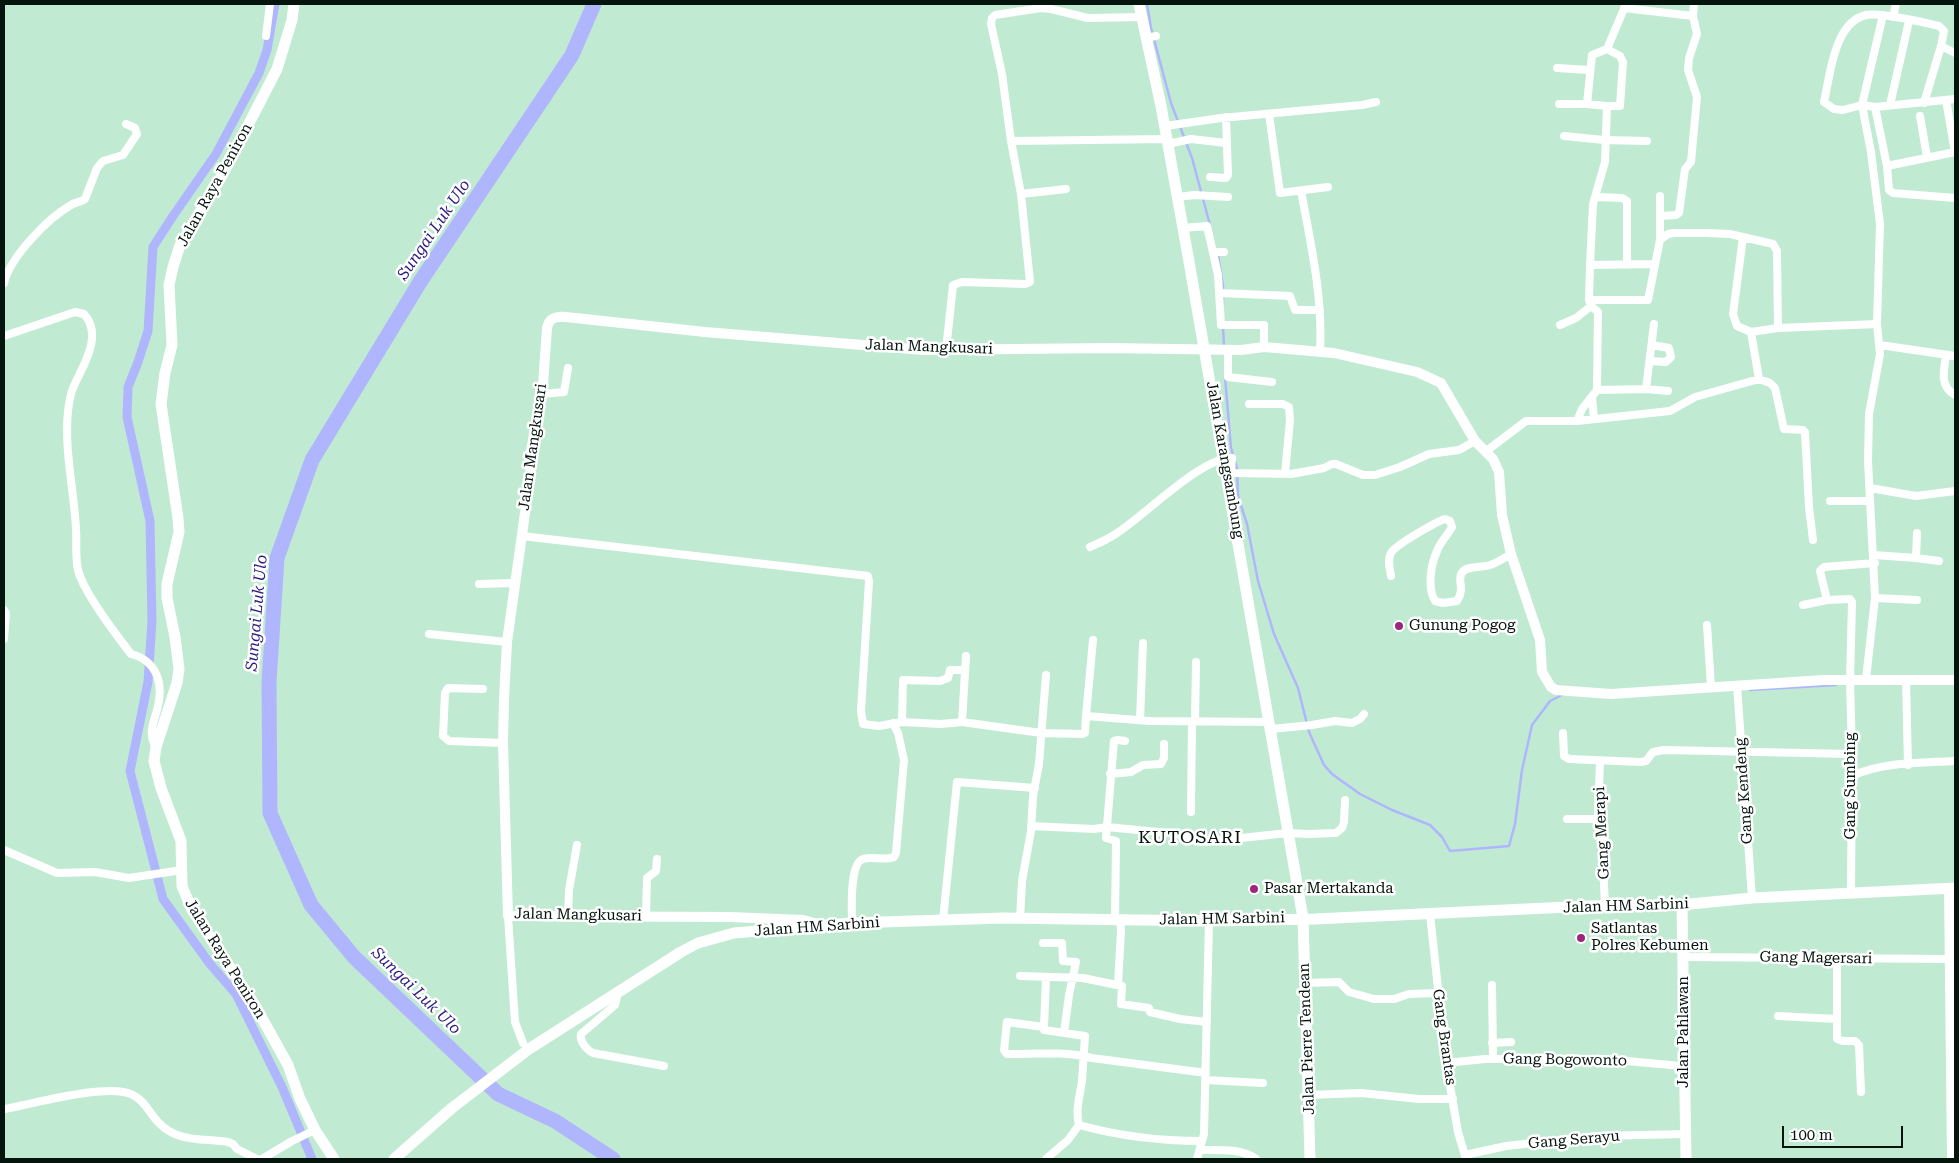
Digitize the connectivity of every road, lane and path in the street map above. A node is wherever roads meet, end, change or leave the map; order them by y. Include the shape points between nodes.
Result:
1 (270, 4) edge
2 (294, 4) edge
3 (1139, 4) edge
4 (1694, 4) edge
5 (1896, 4) edge
6 (1625, 6) edge
7 (1694, 16) junction
8 (1883, 16) junction
9 (1142, 17) junction
10 (1892, 17) junction
11 (1909, 21) junction
12 (266, 36) dead end
13 (1941, 46) junction
14 (1607, 49) junction
15 (1955, 53) edge
16 (1557, 68) dead end
17 (1589, 70) junction
18 (1955, 99) edge
19 (1946, 100) junction
20 (1376, 102) dead end
21 (1924, 103) junction
22 (1559, 104) dead end
23 (1587, 104) junction
24 (1862, 105) junction
25 (1890, 105) junction
26 (1607, 106) junction
27 (1875, 107) junction
28 (1268, 114) junction
29 (1920, 116) dead end
30 (1226, 118) junction
31 (126, 124) dead end
32 (1170, 125) junction
33 (1564, 136) dead end
34 (1604, 140) junction
35 (1011, 141) junction
36 (1171, 141) junction
37 (1647, 141) dead end
38 (1226, 143) junction
39 (1955, 152) edge
40 (1927, 157) junction
41 (1887, 166) junction
42 (1210, 177) dead end
43 (1328, 188) dead end
44 (1066, 189) dead end
45 (1301, 191) junction
46 (1021, 194) junction
47 (1596, 196) junction
48 (1660, 196) dead end
49 (1178, 197) junction
50 (1228, 197) dead end
51 (1955, 198) edge
52 (1660, 216) junction
53 (1183, 228) junction
54 (1743, 237) junction
55 (1660, 240) junction
56 (1627, 264) junction
57 (1655, 264) junction
58 (1590, 265) junction
59 (4, 283) edge
60 (1220, 293) junction
61 (1590, 303) junction
62 (1320, 310) junction
63 (1654, 324) dead end
64 (1877, 324) junction
65 (1560, 325) dead end
66 (1778, 328) junction
67 (1751, 332) junction
68 (4, 336) edge
69 (1652, 345) junction
70 (1880, 345) junction
71 (1264, 347) junction
72 (946, 350) junction
73 (1205, 350) junction
74 (1225, 350) junction
75 (1320, 352) junction
76 (1946, 355) junction
77 (1955, 356) edge
78 (1650, 361) junction
79 (568, 368) dead end
80 (1759, 380) junction
81 (1272, 382) dead end
82 (1646, 389) junction
83 (1668, 391) dead end
84 (1594, 393) junction
85 (541, 394) junction
86 (1955, 395) edge
87 (1249, 404) dead end
88 (1594, 419) junction
89 (1577, 421) junction
90 (1475, 442) junction
91 (1485, 452) junction
92 (1225, 458) junction
93 (1285, 474) junction
94 (1870, 488) junction
95 (1955, 491) edge
96 (1830, 501) dead end
97 (1870, 501) junction
98 (1917, 533) dead end
99 (522, 536) junction
100 (1813, 540) dead end
101 (1090, 547) dead end
102 (1511, 554) junction
103 (1916, 558) junction
104 (1874, 559) junction
105 (1939, 562) dead end
106 (1391, 576) dead end
107 (515, 583) junction
108 (479, 584) dead end
109 (1876, 598) junction
110 (1827, 600) junction
111 (1917, 600) dead end
112 (1802, 605) dead end
113 (4, 610) edge
114 (1707, 625) dead end
115 (429, 634) dead end
116 (4, 638) edge
117 (1092, 640) dead end
118 (507, 642) junction
119 (1143, 643) dead end
120 (966, 656) dead end
121 (1196, 662) dead end
122 (965, 670) junction
123 (1046, 675) dead end
124 (1866, 679) junction
125 (1906, 679) junction
126 (1955, 680) edge
127 (1850, 685) junction
128 (1711, 687) junction
129 (482, 689) dead end
130 (1738, 689) junction
131 (1364, 714) dead end
132 (1086, 716) junction
133 (1140, 720) junction
134 (902, 722) junction
135 (962, 722) junction
136 (1194, 722) junction
137 (893, 723) junction
138 (1270, 726) junction
139 (1041, 733) junction
140 (1563, 733) dead end
141 (1125, 741) dead end
142 (503, 742) junction
143 (1164, 744) dead end
144 (156, 747) junction
145 (1741, 751) junction
146 (1852, 754) junction
147 (1600, 761) junction
148 (1954, 761) dead end
149 (1908, 765) junction
150 (1110, 774) junction
151 (1852, 776) junction
152 (1035, 788) junction
153 (1345, 800) dead end
154 (1191, 812) dead end
155 (1567, 819) dead end
156 (1601, 819) junction
157 (1031, 826) junction
158 (1107, 827) junction
159 (1288, 833) junction
160 (576, 845) dead end
161 (4, 850) edge
162 (657, 859) dead end
163 (182, 870) junction
164 (1952, 888) edge
165 (1851, 892) junction
166 (1752, 898) junction
167 (1682, 905) junction
168 (1606, 906) junction
169 (1430, 914) junction
170 (508, 916) junction
171 (568, 916) junction
172 (646, 916) junction
173 (1020, 918) junction
174 (1303, 918) junction
175 (943, 920) junction
176 (1117, 920) junction
177 (1209, 921) junction
178 (852, 923) junction
179 (822, 926) junction
180 (1043, 943) dead end
181 (1683, 957) junction
182 (1837, 959) junction
183 (1949, 959) junction
184 (1020, 976) dead end
185 (1046, 977) junction
186 (1073, 977) junction
187 (1305, 983) junction
188 (1492, 984) dead end
189 (1118, 985) junction
190 (618, 992) junction
191 (1438, 993) junction
192 (1778, 1016) dead end
193 (1837, 1019) junction
194 (1207, 1022) junction
195 (1044, 1027) junction
196 (1064, 1034) junction
197 (1953, 1035) edge
198 (1511, 1042) dead end
199 (523, 1043) dead end
200 (1492, 1043) junction
201 (1084, 1056) junction
202 (1492, 1059) junction
203 (1446, 1063) junction
204 (664, 1066) dead end
205 (1684, 1068) junction
206 (1205, 1077) junction
207 (1263, 1083) dead end
208 (1861, 1092) dead end
209 (1308, 1095) junction
210 (1453, 1099) junction
211 (4, 1109) edge
212 (1079, 1125) junction
213 (315, 1130) junction
214 (1685, 1134) junction
215 (1202, 1140) junction
216 (1200, 1150) junction
217 (1465, 1157) edge
218 (257, 1159) edge
219 (262, 1159) edge
220 (334, 1159) edge
221 (394, 1159) edge
222 (1046, 1159) edge
223 (1197, 1159) edge
224 (1256, 1159) edge
225 (1310, 1159) edge
226 (1686, 1159) edge
227 (1952, 1159) edge

1 - 12 street
2 - 144 main road, Jalan Raya Peniron via 277,69 224,172 180,245 169,285 172,345 161,404 179,532 167,584 167,598 176,636 179,669
3 - 9 main road, Jalan Karangsambung
4 - 7 street
5 - 10 street
6 - 7 street
6 - 14 street
7 - 52 street via 1697,34 1688,70 1696,97 1691,162 1686,169 1679,213
8 - 10 street
8 - 24 street
8 - 24 street via 1865,15 1851,22 1835,50 1824,102 1834,109 1843,110
9 - 32 main road, Jalan Karangsambung
9 - 35 street via 1088,18 1041,8 992,18
10 - 11 street
11 - 13 street via 1942,28
11 - 25 street
13 - 15 street
13 - 21 street
14 - 17 street via 1592,55
14 - 26 street via 1620,56 1623,62 1620,106
16 - 17 street
17 - 23 street
18 - 19 street
19 - 21 street
19 - 39 street
20 - 28 street
21 - 25 street
22 - 23 street
23 - 26 street
24 - 27 street
24 - 64 street via 1880,224
25 - 27 street
26 - 34 street
27 - 41 street
28 - 30 street
28 - 45 street via 1279,191 1282,194
29 - 40 street
30 - 32 street
30 - 38 street
31 - 59 street via 135,128 137,134 123,155 103,161 85,199 72,204 24,247 10,265
32 - 36 main road, Jalan Karangsambung
33 - 34 street
34 - 37 street
34 - 47 street via 1604,162
35 - 36 street
35 - 46 street
36 - 38 street via 1191,139
36 - 49 main road, Jalan Karangsambung
38 - 42 street via 1228,175 1226,178
39 - 40 street
40 - 41 street
41 - 51 street via 1889,190 1893,193
43 - 45 street
44 - 46 street
45 - 62 street
46 - 72 street via 1030,282 962,282 953,285
47 - 56 street via 1627,201
47 - 58 street via 1592,212
48 - 52 street
49 - 50 street via 1194,194
49 - 53 main road, Jalan Karangsambung
52 - 55 street
53 - 60 street via 1207,225 1218,252
53 - 73 main road, Jalan Karangsambung
54 - 55 street via 1674,233
54 - 66 street via 1773,244 1777,251
54 - 67 street via 1733,314 1737,326
55 - 57 street
56 - 57 street
56 - 58 street
57 - 61 street via 1648,300
58 - 61 street
60 - 62 street via 1286,295 1290,296 1295,310
60 - 71 street via 1221,325 1264,325
61 - 65 street via 1576,318
61 - 84 street via 1598,312
62 - 75 street
63 - 69 street
64 - 66 street
64 - 70 street
66 - 67 street
67 - 80 street
68 - 144 street via 76,312 84,314 90,324 89,352 72,390 68,414 69,469 78,570 86,588 131,654 153,666 159,684 158,708 151,731 151,740
69 - 78 street
69 - 78 street via 1669,348 1671,357 1666,362
70 - 76 street
70 - 94 street via 1869,414
71 - 74 street, Jalan Mangkusari
71 - 75 street, Jalan Mangkusari
72 - 73 street, Jalan Mangkusari
72 - 85 street, Jalan Mangkusari via 791,340 560,316 550,320 547,328
73 - 74 street, Jalan Mangkusari
73 - 92 main road, Jalan Karangsambung
74 - 81 street via 1228,377
75 - 90 street, Jalan Mangkusari via 1417,372 1441,383
76 - 77 street
76 - 86 street via 1944,385
78 - 82 street
79 - 85 street via 564,392
80 - 88 street via 1695,397 1670,411
80 - 100 street via 1775,388 1784,429 1805,432 1808,507
82 - 83 street
82 - 84 street
84 - 88 street
84 - 89 street
85 - 99 street, Jalan Mangkusari
87 - 93 street via 1271,403 1289,407
88 - 89 street
89 - 91 street via 1522,422
90 - 91 street, Jalan Mangkusari
90 - 93 street via 1459,450 1429,454 1375,475 1364,475 1336,464
91 - 102 street, Jalan Mangkusari via 1493,459 1499,472 1502,515
92 - 93 street via 1232,458 1231,471 1238,473
92 - 101 street via 1206,465 1118,533
92 - 138 main road, Jalan Karangsambung
94 - 95 street via 1916,496
94 - 97 street
96 - 97 street
97 - 104 street
98 - 103 street
99 - 107 street, Jalan Mangkusari
99 - 137 street via 868,576 862,723 866,726
102 - 106 street via 1490,566 1466,569 1460,576 1462,587 1457,600 1435,601 1430,589 1434,562 1452,527 1445,519 1392,551 1389,561
102 - 128 street, Jalan Mangkusari via 1540,640 1542,672 1551,687 1611,694
103 - 104 street
103 - 105 street
104 - 109 street
104 - 110 street via 1822,568
107 - 108 street
107 - 118 street, Jalan Mangkusari
109 - 111 street
109 - 124 street
110 - 112 street
110 - 127 street, Gang Sumbing via 1852,601
113 - 116 street
114 - 128 street
115 - 118 street
117 - 132 street
118 - 142 street, Jalan Mangkusari
119 - 133 street
120 - 122 street
121 - 136 street
122 - 134 street via 950,670 948,678 940,681 903,680
122 - 135 street
123 - 139 street
124 - 125 street
124 - 127 street
125 - 126 street
125 - 149 street
127 - 130 street via 1824,680
127 - 146 street, Gang Sumbing
128 - 130 street
129 - 142 street via 448,688 443,736 449,741
130 - 145 street, Gang Kendeng
131 - 138 street via 1352,723 1335,721
132 - 133 street
132 - 139 street via 1084,734
133 - 136 street
134 - 135 street
134 - 137 street
135 - 139 street
136 - 138 street
136 - 154 street
137 - 178 street via 904,760 896,853 888,859 865,858 856,864
138 - 159 main road, Jalan Karangsambung
139 - 152 street
140 - 147 street via 1566,758
141 - 150 street via 1114,741
142 - 170 street, Jalan Mangkusari
143 - 150 street via 1161,764
144 - 163 main road, Jalan Raya Peniron via 156,774 181,841
145 - 146 street
145 - 147 street via 1664,750 1653,752 1641,762
145 - 166 street, Gang Kendeng
146 - 151 street, Gang Sumbing
147 - 156 street, Gang Merapi via 1598,814
148 - 149 street
149 - 151 street via 1879,767
150 - 158 street
151 - 165 street, Gang Sumbing
152 - 157 street
152 - 175 street via 958,782
153 - 159 street via 1344,822 1336,833
155 - 156 street
156 - 168 street, Gang Merapi
157 - 158 street
157 - 173 street
158 - 159 street via 1178,834 1204,842
158 - 176 street via 1106,838 1116,841
159 - 174 main road, Jalan Karangsambung
160 - 171 street
161 - 163 street via 57,873 95,872 117,877 142,877
162 - 172 street via 656,871 647,878
163 - 213 main road, Jalan Raya Peniron via 182,886 192,910 254,1002 288,1065
164 - 165 main road, Jalan HM Sarbini
164 - 183 street
165 - 166 main road, Jalan HM Sarbini
166 - 167 main road, Jalan HM Sarbini
167 - 168 main road, Jalan HM Sarbini
167 - 181 main road, Jalan Pahlawan
168 - 169 main road, Jalan HM Sarbini
169 - 174 main road, Jalan HM Sarbini
169 - 191 street, Gang Brantas
170 - 171 street, Jalan Mangkusari
170 - 199 street via 515,1022
171 - 172 street, Jalan Mangkusari
172 - 179 street, Jalan Mangkusari via 789,919
173 - 175 main road, Jalan HM Sarbini
173 - 176 main road, Jalan HM Sarbini
174 - 177 main road, Jalan HM Sarbini
174 - 187 main road, Jalan Pierre Tendean
175 - 178 main road, Jalan HM Sarbini
176 - 177 main road, Jalan HM Sarbini
176 - 189 street via 1121,931
177 - 194 street
178 - 179 main road, Jalan HM Sarbini
179 - 190 main road, Jalan HM Sarbini via 755,930 715,937 681,952
180 - 186 street via 1062,943 1063,960 1076,962
181 - 182 street, Gang Magersari
181 - 205 main road, Jalan Pahlawan
182 - 183 street, Gang Magersari
182 - 193 street
183 - 197 street
184 - 185 street
185 - 186 street
185 - 195 street
186 - 189 street
186 - 196 street
187 - 191 street via 1339,982 1349,992 1374,999
187 - 209 main road, Jalan Pierre Tendean
188 - 200 street
189 - 194 street via 1122,986 1121,1004 1149,1008 1150,1012 1164,1016
190 - 204 street via 615,1005 581,1034 582,1041 593,1053
190 - 221 main road, Jalan HM Sarbini via 522,1055
191 - 203 street, Gang Brantas
192 - 193 street
193 - 208 street via 1837,1039 1855,1041 1859,1045
194 - 206 street
195 - 196 street via 1044,1030
195 - 201 street via 1007,1022 1005,1052
196 - 201 street via 1085,1036
197 - 227 street
198 - 200 street
200 - 202 street
201 - 206 street
201 - 212 street via 1078,1104
202 - 203 street, Gang Bogowonto
202 - 205 street, Gang Bogowonto via 1618,1059
203 - 210 street, Gang Brantas
205 - 214 main road, Jalan Pahlawan
206 - 207 street
206 - 215 street
209 - 210 street via 1361,1093 1419,1100
209 - 225 main road, Jalan Pierre Tendean
210 - 217 street, Gang Brantas
211 - 218 street via 82,1093 126,1092 140,1100 174,1134 188,1139 228,1142
212 - 215 street via 1120,1135
212 - 222 street via 1068,1140
213 - 219 street
213 - 220 main road, Jalan Raya Peniron
214 - 217 street, Gang Serayu via 1597,1136 1506,1146
214 - 226 main road, Jalan Pahlawan
215 - 216 street
216 - 223 street
216 - 224 street via 1236,1151

